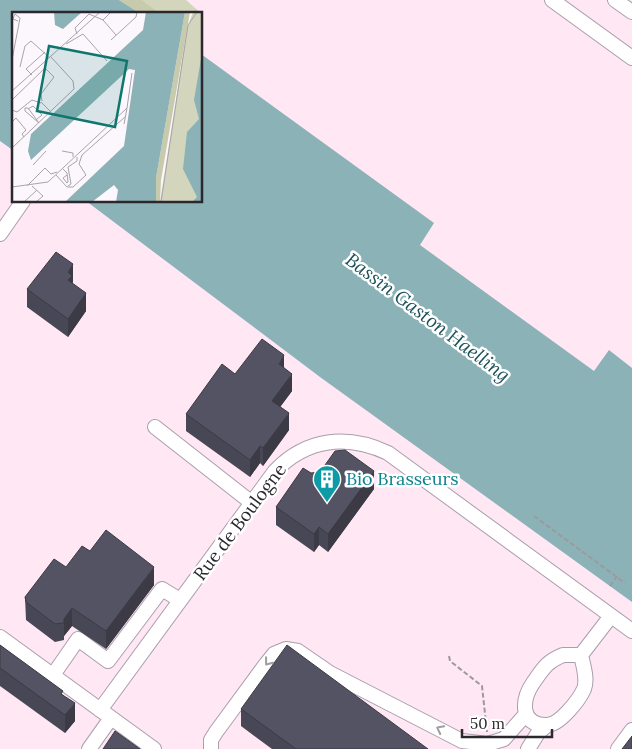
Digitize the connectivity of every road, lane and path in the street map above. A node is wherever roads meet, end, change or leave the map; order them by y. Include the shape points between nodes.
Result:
1 (552, 0) edge
2 (615, 0) edge
3 (632, 12) edge
4 (632, 58) edge
5 (22, 202) edge
6 (0, 234) edge
7 (155, 428) dead end
8 (252, 503) junction
9 (534, 516) dead end
10 (617, 576) junction
11 (626, 582) dead end
12 (610, 586) dead end
13 (180, 600) junction
14 (611, 616) junction
15 (632, 631) edge
16 (0, 637) edge
17 (581, 655) junction
18 (449, 656) dead end
19 (53, 676) junction
20 (106, 714) junction
21 (526, 714) junction
22 (546, 726) junction
23 (632, 730) edge
24 (488, 744) junction
25 (503, 744) edge
26 (88, 749) edge
27 (154, 749) edge
28 (211, 749) edge
29 (528, 749) edge
30 (618, 749) edge

1 - 4 street
2 - 3 street
5 - 6 street
7 - 8 street
8 - 13 street, Rue de Boulogne
8 - 14 street, Rue de Boulogne via 281,465 313,445 336,440 372,445 388,453
9 - 10 path
10 - 11 path
10 - 12 path
13 - 19 street via 162,589 108,661 78,639
13 - 20 street, Rue de Boulogne
14 - 15 street, Rue de Boulogne
14 - 17 street
16 - 19 street
17 - 21 street via 563,654 549,661 526,694
17 - 22 street via 585,671 584,688 562,718
18 - 24 path via 450,661 482,686
19 - 20 street
20 - 26 street, Rue de Boulogne
20 - 27 street
21 - 22 street
21 - 25 street
22 - 29 street
23 - 30 street
24 - 25 street
24 -> 28 street via 462,741 330,672 298,650 286,649 274,654 266,664 216,732 211,740

